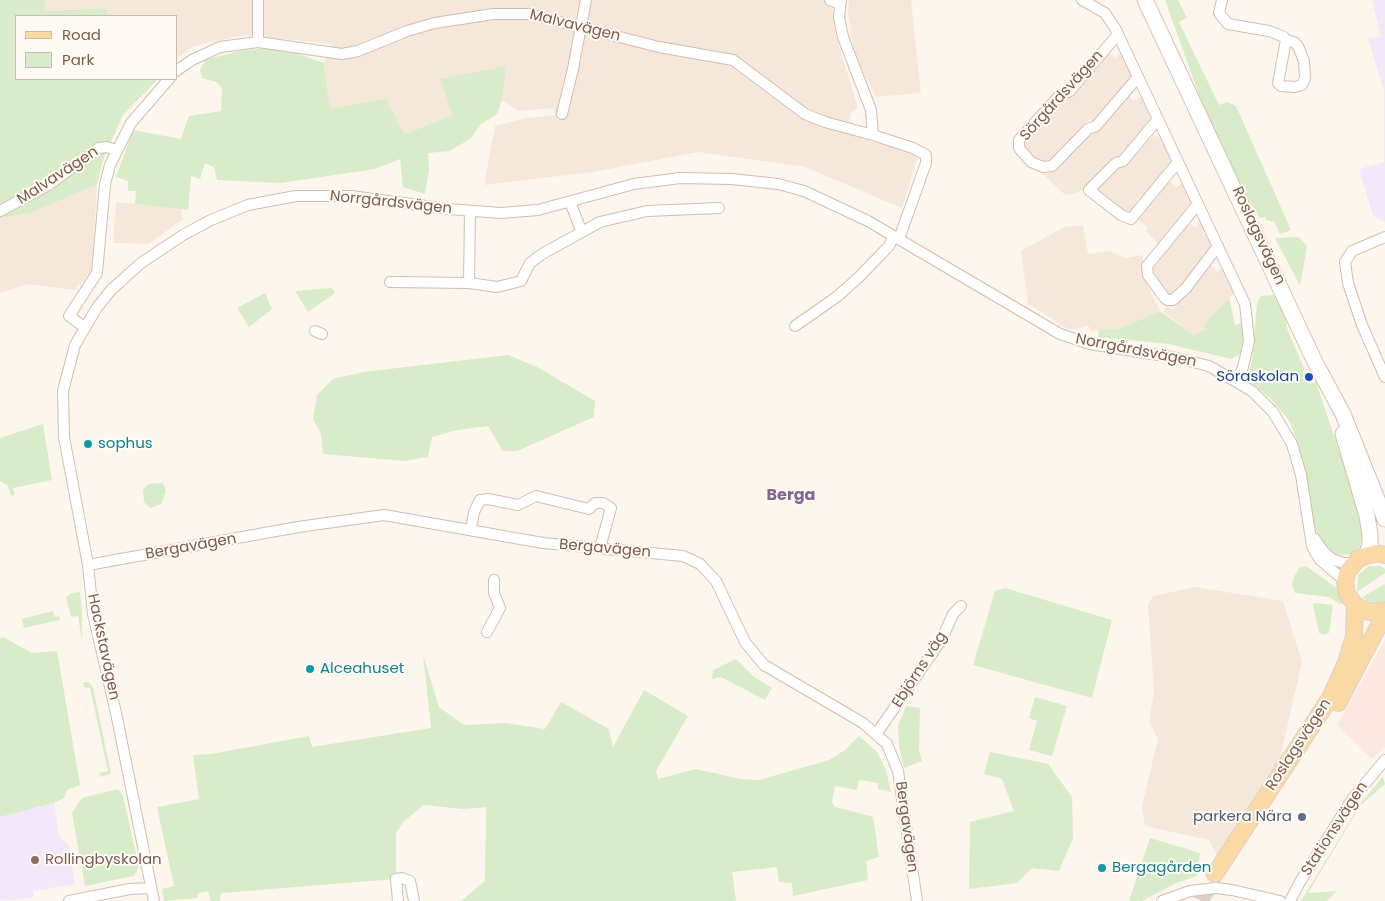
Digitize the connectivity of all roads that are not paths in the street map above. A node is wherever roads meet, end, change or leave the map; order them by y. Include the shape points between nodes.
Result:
1 (258, 0) edge
2 (586, 0) edge
3 (1082, 0) edge
4 (1145, 0) edge
5 (1154, 0) edge
6 (1222, 0) edge
7 (837, 1) edge
8 (581, 28) junction
9 (1118, 34) junction
10 (1286, 40) dead end
11 (258, 42) junction
12 (178, 70) edge
13 (1138, 77) junction
14 (168, 80) edge
15 (1185, 84) junction
16 (562, 114) dead end
17 (1158, 119) junction
18 (873, 135) junction
19 (116, 150) junction
20 (1178, 162) junction
21 (570, 202) junction
22 (1198, 204) junction
23 (719, 208) dead end
24 (0, 211) edge
25 (470, 212) junction
26 (581, 230) junction
27 (1385, 237) edge
28 (896, 238) junction
29 (1218, 246) junction
30 (390, 282) dead end
31 (469, 283) junction
32 (795, 326) dead end
33 (84, 327) junction
34 (1385, 377) edge
35 (1237, 381) junction
36 (1329, 390) junction
37 (63, 391) joint
38 (1385, 519) edge
39 (1308, 522) junction
40 (471, 530) junction
41 (600, 548) junction
42 (1385, 555) edge
43 (1359, 559) junction
44 (88, 565) junction
45 (494, 580) dead end
46 (1345, 581) junction
47 (1355, 605) junction
48 (961, 606) dead end
49 (1385, 612) edge
50 (487, 632) dead end
51 (877, 733) junction
52 (1385, 760) edge
53 (151, 888) junction
54 (70, 901) edge
55 (154, 901) edge
56 (398, 901) edge
57 (414, 901) edge
58 (917, 901) edge
59 (1162, 901) edge
60 (1280, 901) edge
61 (1290, 901) edge

1 - 11 street
2 - 8 street
3 - 9 street, Sörgårdsvägen via 1105,13
4 - 15 main road, Roslagsvägen
5 - 15 main road, Roslagsvägen
6 - 10 street via 1219,13 1228,24 1278,34
7 - 18 street via 842,37 871,110
8 - 11 street, Malvavägen via 529,14 493,14 435,23 342,54
8 - 16 street
8 - 18 street, Malvavägen via 659,47 733,60 805,114
9 - 13 street, Sörgårdsvägen
9 - 13 street, Sörgårdsvägen via 1070,90 1059,96 1019,140 1019,148 1031,162 1043,167 1052,166 1088,129 1096,126
11 - 12 street, Malvavägen via 220,47
13 - 17 street, Sörgårdsvägen
14 - 19 street, Malvavägen via 131,123
15 - 36 main road, Roslagsvägen
17 - 20 street, Sörgårdsvägen
17 - 20 street via 1123,161 1116,163 1089,190 1131,219
18 - 28 street, Malvavägen via 926,155 926,163
19 - 24 street, Malvavägen via 99,148 50,184
19 - 33 street, Malvavägen via 105,184 97,273 69,316
20 - 22 street, Sörgårdsvägen
21 - 25 street, Norrgårdsvägen via 538,210
21 - 26 street
21 - 28 street, Norrgårdsvägen via 634,184 680,178 778,184 804,191
22 - 29 street, Sörgårdsvägen
22 - 29 street via 1147,266 1148,275 1164,297 1173,300
23 - 26 street via 647,211
25 - 31 street
25 - 33 street, Norrgårdsvägen via 351,196 296,196 248,205 199,226 141,263 111,290
26 - 31 street via 530,264 521,281 497,287
27 - 34 street via 1352,251 1345,262 1348,283 1362,325
28 - 32 street via 838,296
28 - 35 street, Norrgårdsvägen via 1060,334 1090,344 1209,366
29 - 35 street, Sörgårdsvägen via 1245,304 1250,332 1248,352
30 - 31 street
33 - 37 street, Norrgårdsvägen via 70,359
35 - 39 street, Norrgårdsvägen via 1265,403 1292,444 1301,475
36 - 38 main road, Roslagsvägen via 1356,442
36 - 43 main road, Roslagsvägen via 1367,516 1370,545
37 - 44 street, Hackstavägen via 64,437
39 - 43 street, Norrgårdsvägen via 1324,552 1339,562
39 - 46 street, Norrgårdsvägen via 1312,546 1320,560
40 - 41 street, Bergavägen via 543,543
40 - 41 street via 480,500 518,505 536,496 589,509 595,503 603,503 611,508
40 - 44 street, Bergavägen via 384,515
41 - 51 street, Bergavägen via 682,556 700,564 716,580 745,642 764,664
42 - 43 main road via 1376,553
43 - 46 main road, Roslagsvägen
44 - 53 street, Hackstavägen via 94,614
45 - 50 street via 494,593 500,608
46 - 47 main road, Roslagsvägen
47 - 49 main road, Roslagsvägen via 1369,612
47 - 49 main road, Roslagsvägen via 1354,636 1330,698 1221,875 1340,701
48 - 51 street, Ebjörns väg
51 - 58 street, Bergavägen via 887,744 898,771
52 - 61 street, Stationsvägen via 1353,798
53 - 54 street
53 - 55 street, Hackstavägen
56 - 57 street via 396,879 402,878 410,881
59 - 60 street via 1190,891 1216,888

